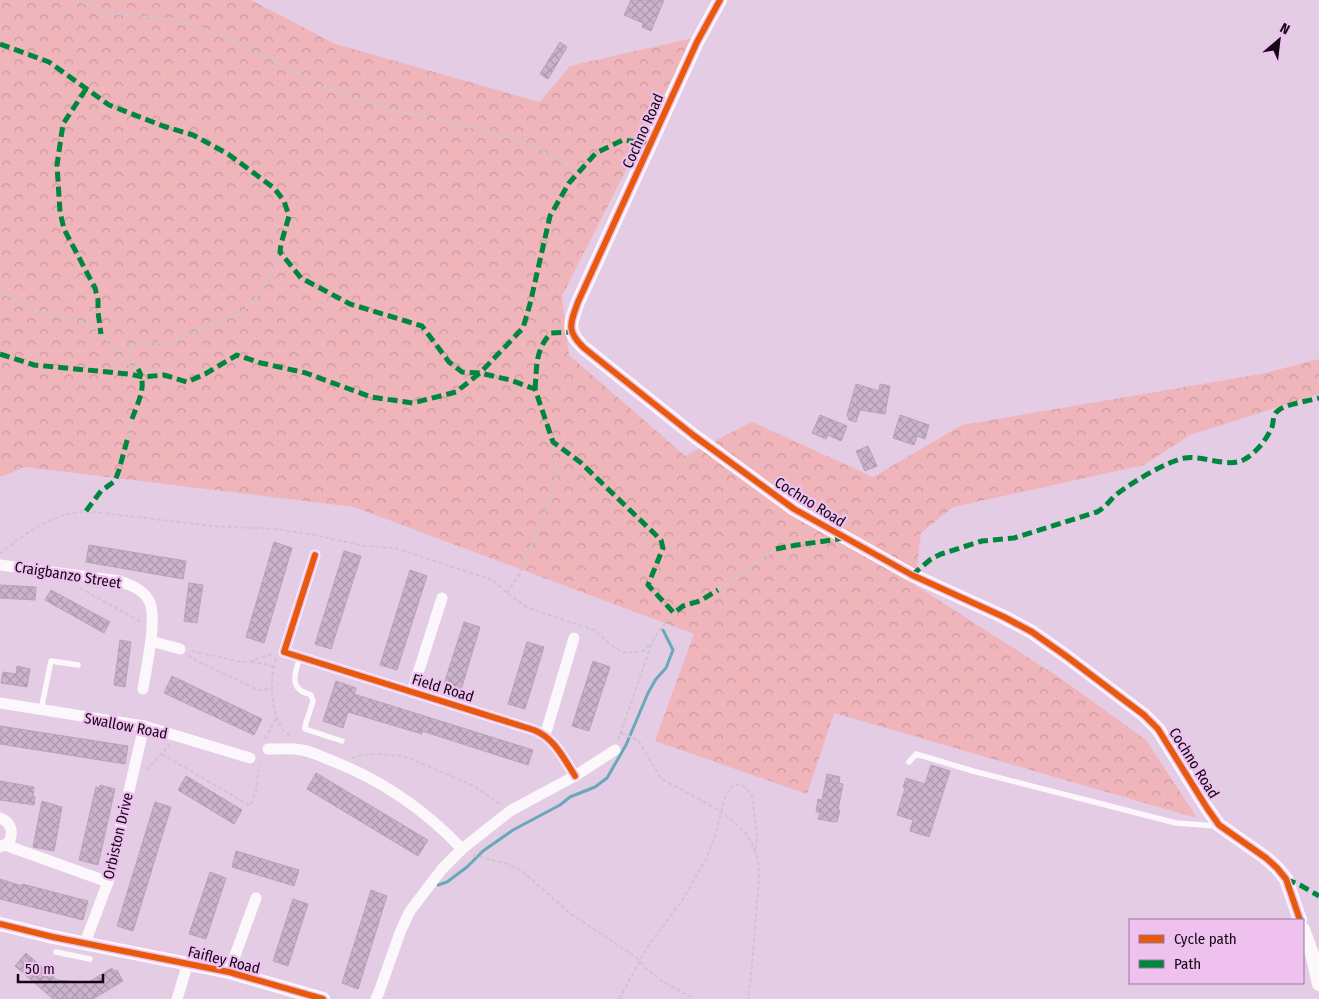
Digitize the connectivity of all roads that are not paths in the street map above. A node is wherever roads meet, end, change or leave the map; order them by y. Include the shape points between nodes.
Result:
1 (720, 0) edge
2 (315, 555) dead end
3 (0, 565) edge
4 (442, 598) dead end
5 (574, 638) dead end
6 (151, 642) junction
7 (180, 650) road end
8 (300, 657) junction
9 (78, 665) dead end
10 (143, 689) dead end
11 (412, 692) junction
12 (0, 704) edge
13 (42, 710) junction
14 (144, 726) junction
15 (544, 734) junction
16 (342, 741) dead end
17 (615, 750) road end
18 (909, 762) dead end
19 (575, 776) junction
20 (0, 818) edge
21 (1219, 825) junction
22 (3, 846) edge
23 (466, 852) junction
24 (108, 882) junction
25 (256, 898) dead end
26 (1300, 919) edge
27 (0, 924) edge
28 (1304, 932) edge
29 (79, 947) junction
30 (56, 952) dead end
31 (90, 959) dead end
32 (188, 963) junction
33 (229, 972) junction
34 (1319, 984) edge
35 (176, 999) edge
36 (323, 999) edge
37 (376, 999) edge

1 - 21 street, Cochno Road via 697,42 578,302 570,328 575,340 693,435 794,509 912,575 1032,632 1066,656 1144,715 1158,730
2 - 8 street, Field Road via 284,652
3 - 6 street, Craigbanzo Street via 61,572 137,588 150,604
4 - 11 street
5 - 15 street
6 - 7 street
6 - 10 street, Craigbanzo Street
8 - 11 street, Field Road
8 - 16 lane via 296,684 311,695 313,701 306,729
9 - 13 lane via 51,661
11 - 15 street, Field Road
12 - 13 street, Swallow Road
13 - 14 street, Swallow Road
14 - 23 street, Swallow Road via 172,735 261,751 301,750 342,765 374,780 418,809
14 - 24 street, Orbiston Drive
15 - 19 street
17 - 19 street
18 - 21 lane via 916,754 1176,823
19 - 23 street via 510,811
20 - 22 street via 8,823 12,832 9,842
21 - 26 street, Cochno Road via 1277,868 1286,880
22 - 24 street
23 - 37 street via 442,869 410,911
24 - 29 street, Orbiston Drive
25 - 33 street
27 - 29 street, Faifley Road
28 - 34 street
29 - 30 lane
29 - 31 lane
29 - 32 street, Faifley Road
32 - 33 street, Faifley Road
32 - 35 street
33 - 36 street, Faifley Road

